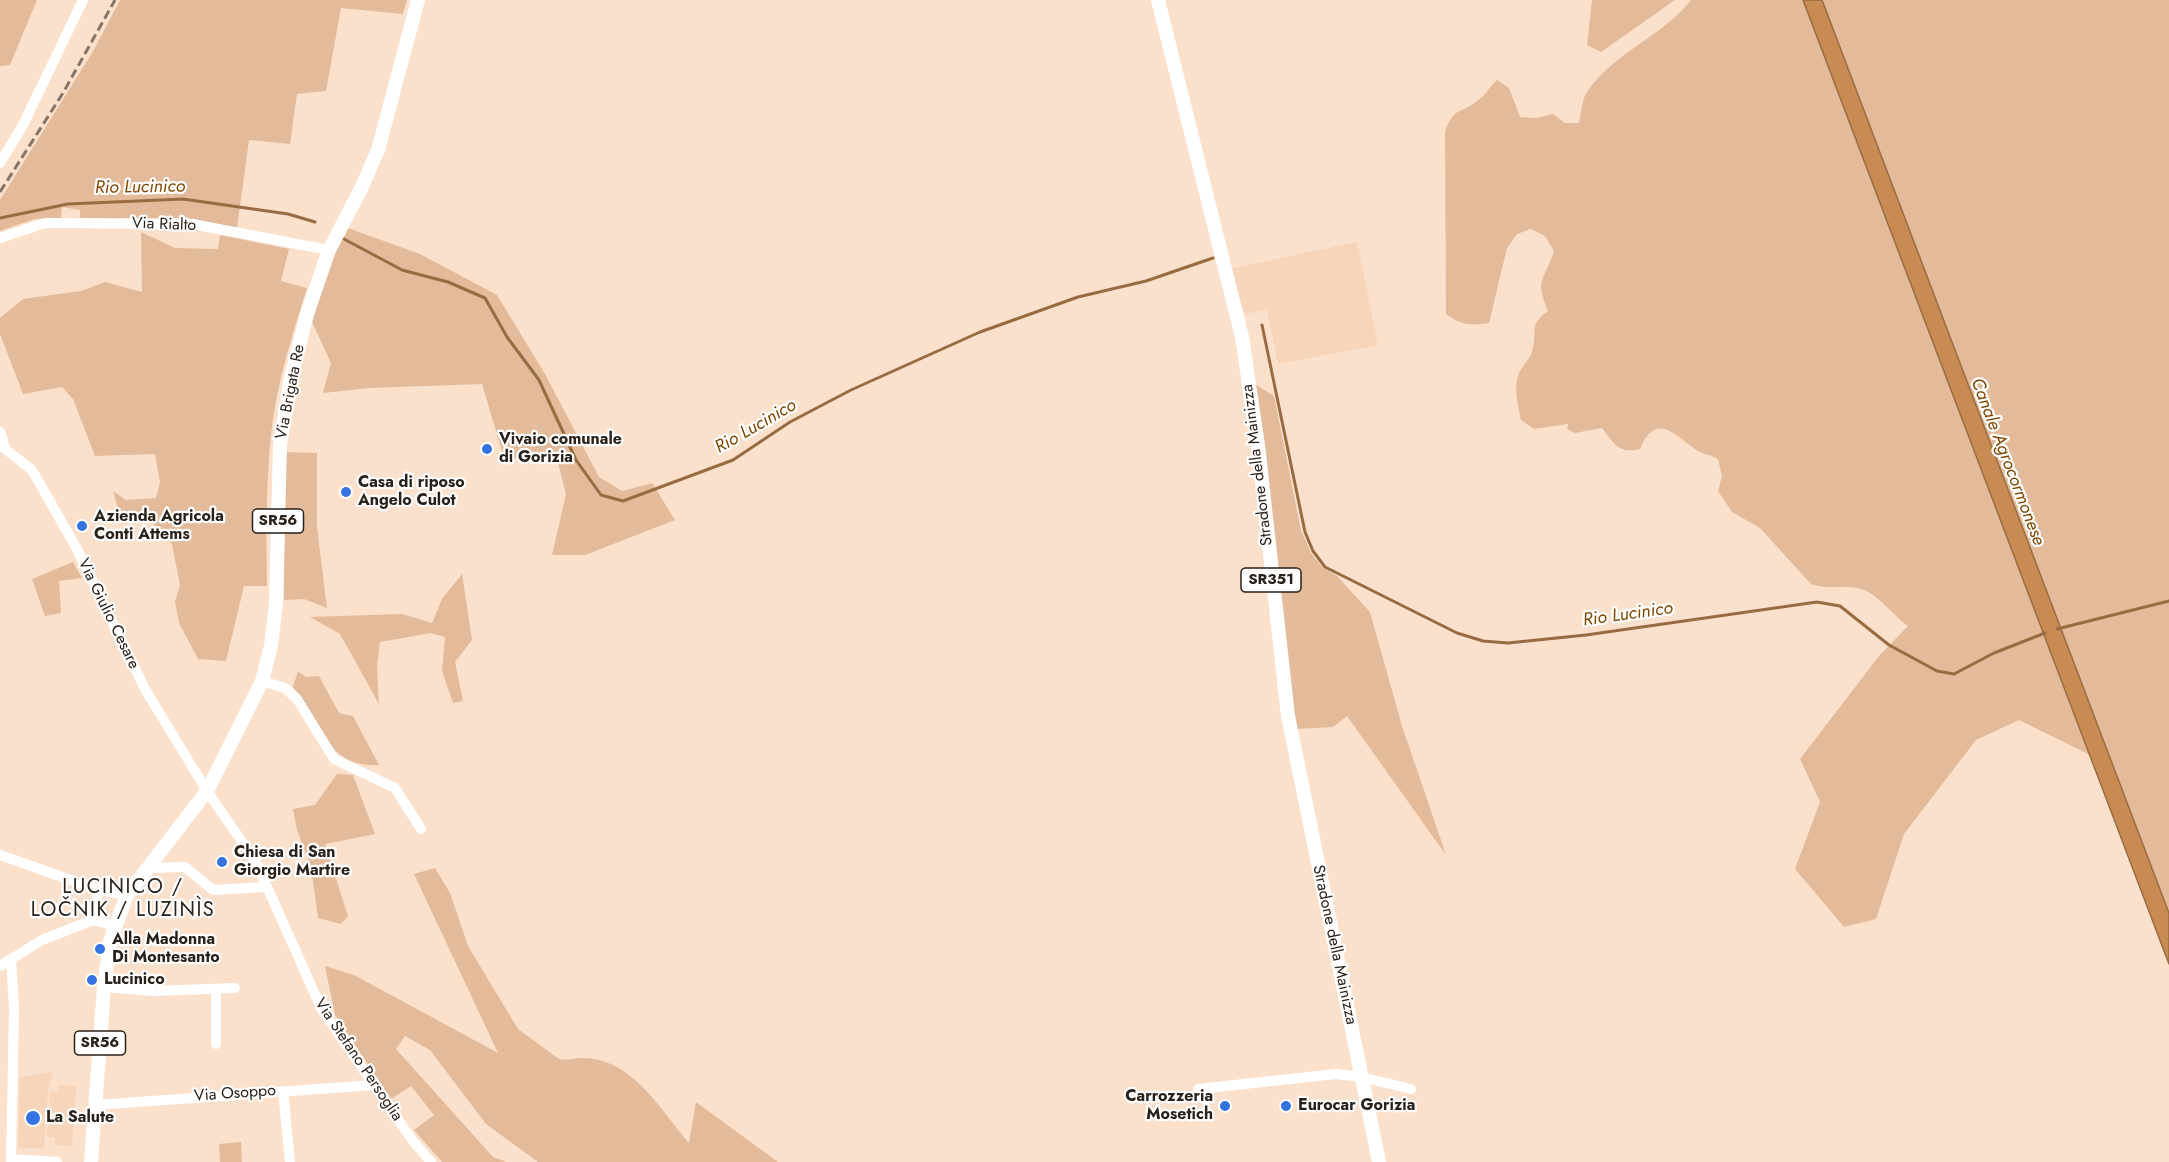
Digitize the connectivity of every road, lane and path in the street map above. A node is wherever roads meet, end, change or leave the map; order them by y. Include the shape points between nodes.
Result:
1 (83, 0) edge
2 (418, 0) edge
3 (1158, 0) edge
4 (0, 163) edge
5 (0, 238) edge
6 (333, 242) junction
7 (0, 432) edge
8 (3, 446) edge
9 (262, 681) junction
10 (207, 791) junction
11 (420, 829) dead end
12 (0, 855) edge
13 (147, 868) junction
14 (266, 887) junction
15 (99, 890) junction
16 (127, 895) junction
17 (93, 920) junction
18 (115, 926) junction
19 (11, 959) junction
20 (0, 966) edge
21 (104, 987) junction
22 (235, 988) dead end
23 (216, 990) junction
24 (216, 1044) dead end
25 (1361, 1077) junction
26 (374, 1085) junction
27 (1198, 1089) dead end
28 (1411, 1089) dead end
29 (283, 1091) junction
30 (96, 1105) junction
31 (11, 1160) edge
32 (57, 1162) edge
33 (92, 1162) edge
34 (290, 1162) edge
35 (431, 1162) edge
36 (1379, 1162) edge

1 - 4 street via 23,125
2 - 6 main road, Via Brigata Re / SR56 via 378,150
3 - 25 main road, Stradone della Mainizza / SR351 via 1242,338 1288,716
5 - 6 street, Via Rialto via 45,223 192,224
6 - 9 main road, Via Brigata Re / SR56 via 307,314 288,392 280,445 276,603
7 - 8 street
8 - 10 street, Via Giulio Cesare via 32,470 77,549 146,691
9 - 10 main road, Via Brigata Re / SR56
9 - 11 street via 285,687 297,699 334,759 395,788
10 - 13 main road, SR56
10 - 14 street, Via Giulio Cesare via 256,862
12 - 15 street
13 - 14 street via 185,867 213,891
13 - 16 main road, SR56
14 - 26 street, Via Stefano Persoglia via 322,1010
15 - 16 street
15 - 17 street
16 - 18 main road, SR56
17 - 18 street
17 - 19 street via 42,940
18 - 21 main road, SR56
19 - 20 street
19 - 31 street
21 - 23 street
21 - 30 main road, SR56
22 - 23 street
23 - 24 street
25 - 27 street via 1336,1074
25 - 28 street
25 - 36 main road, Stradone della Mainizza / SR351
26 - 29 street, Via Osoppo
26 - 35 street, Via Stefano Persoglia
29 - 30 street, Via Osoppo
29 - 34 street
30 - 33 main road, SR56
31 - 32 street

